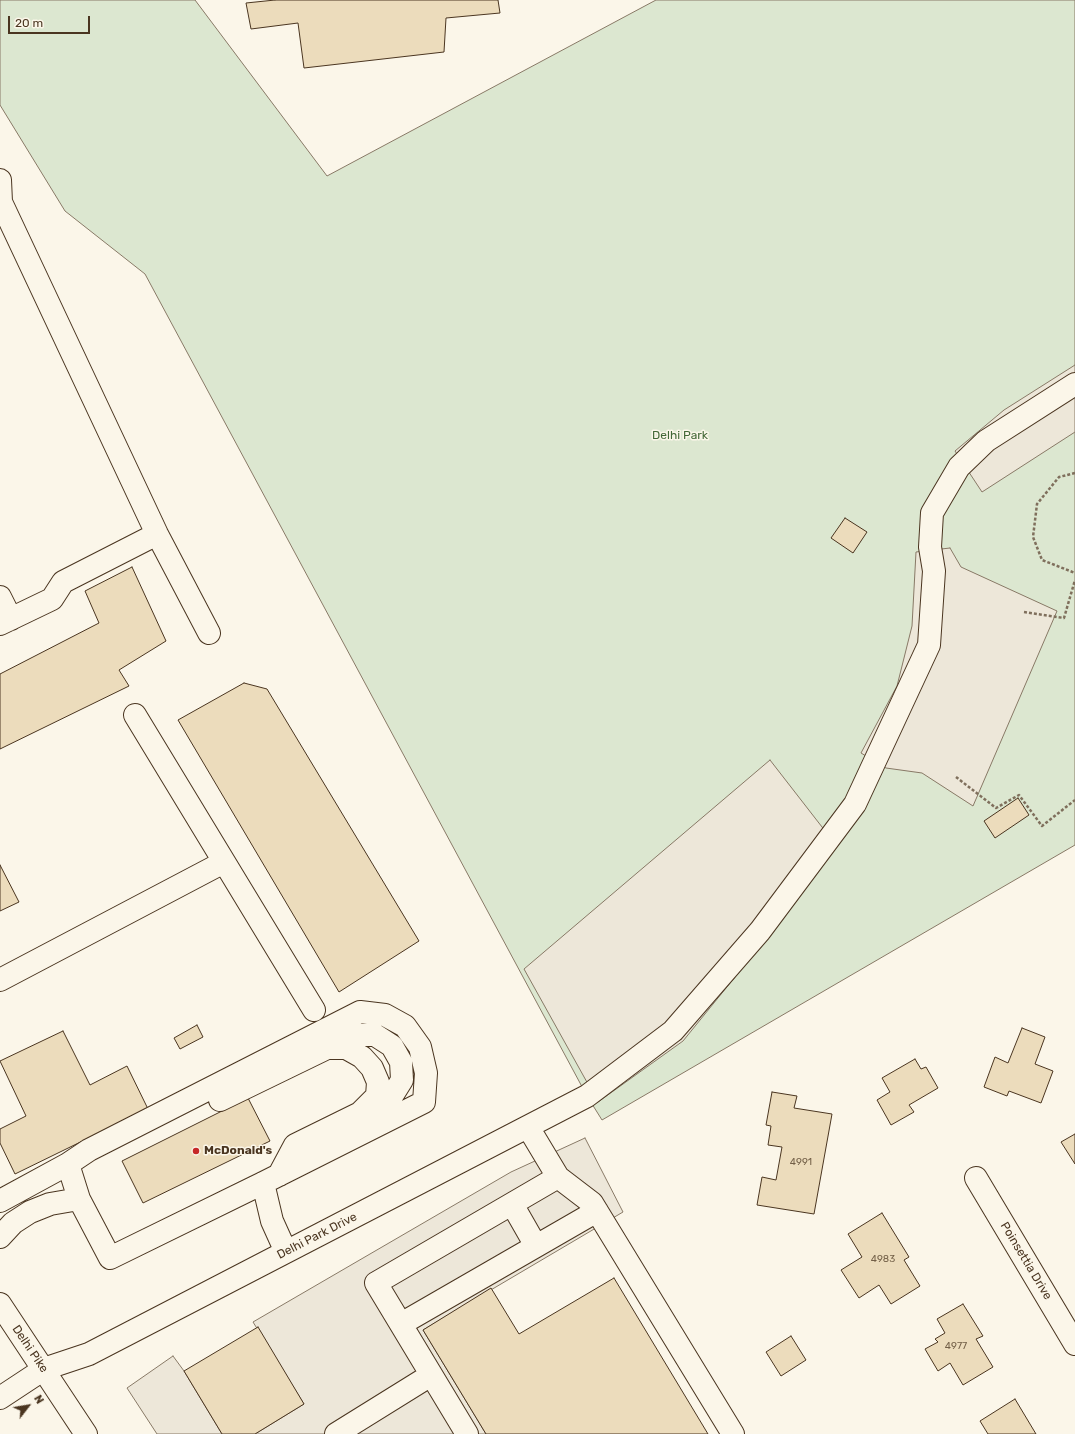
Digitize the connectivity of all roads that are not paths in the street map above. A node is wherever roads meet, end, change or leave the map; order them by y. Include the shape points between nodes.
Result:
1 (0, 180) edge
2 (1, 202) edge
3 (1075, 384) edge
4 (157, 534) junction
5 (0, 598) edge
6 (5, 622) edge
7 (209, 633) dead end
8 (135, 715) dead end
9 (224, 862) junction
10 (0, 980) edge
11 (314, 1010) dead end
12 (327, 1048) junction
13 (360, 1113) junction
14 (528, 1127) junction
15 (99, 1146) junction
16 (68, 1164) junction
17 (558, 1177) junction
18 (976, 1178) dead end
19 (271, 1179) junction
20 (239, 1195) junction
21 (79, 1199) junction
22 (0, 1201) edge
23 (512, 1204) junction
24 (597, 1211) junction
25 (272, 1221) junction
26 (0, 1238) edge
27 (536, 1246) junction
28 (286, 1252) junction
29 (0, 1304) edge
30 (401, 1324) junction
31 (1075, 1344) edge
32 (44, 1369) junction
33 (431, 1375) junction
34 (0, 1398) edge
35 (86, 1434) edge
36 (336, 1434) edge
37 (467, 1434) edge
38 (733, 1434) edge

1 - 2 street
2 - 4 street
3 - 14 street, Delhi Park Drive via 986,441 958,467 932,513 930,547 934,571 929,645 855,804 760,931 673,1031 587,1096
4 - 6 street via 63,582 52,599
4 - 7 street
5 - 6 street
8 - 9 street
9 - 10 street
9 - 11 street
12 - 13 street via 346,1048 362,1057 372,1068 378,1082 377,1096
12 - 13 street via 358,1034 375,1036 392,1046 401,1062 402,1080 392,1096
12 - 15 street via 139,1140
13 - 19 street via 295,1145
14 - 17 street
14 - 28 street, Delhi Park Drive
15 - 16 street
15 - 19 street via 360,1012 385,1014 405,1026 420,1047 426,1073 424,1102
16 - 21 street
16 - 22 street
17 - 23 street
17 - 24 street via 592,1203
18 - 31 street, Poinsettia Drive
19 - 20 street
19 - 25 street
20 - 21 street via 110,1258
20 - 25 street
21 - 26 street via 50,1204 30,1212 12,1223
23 - 27 street
23 - 30 street via 376,1283
24 - 27 street
24 - 38 street
25 - 28 street
27 - 30 street
28 - 32 street, Delhi Park Drive via 88,1354
29 - 32 street, Delhi Pike
30 - 33 street
32 - 34 street, Delhi Park Drive
32 - 35 street, Delhi Pike
33 - 36 street
33 - 37 street

